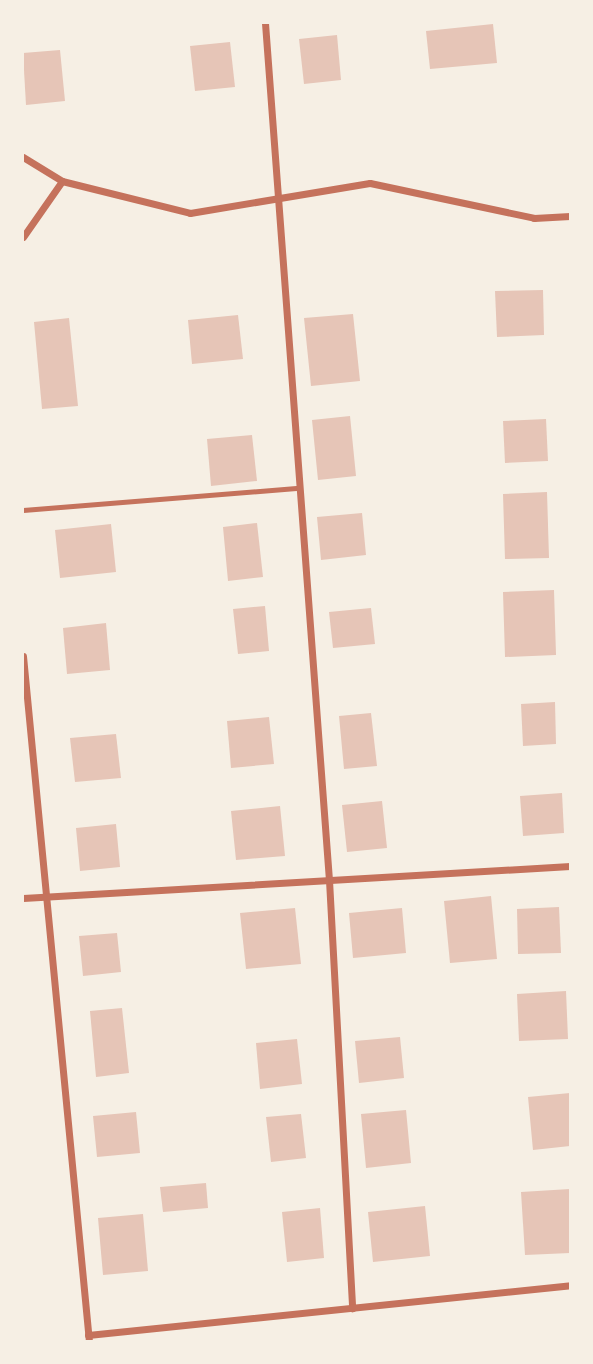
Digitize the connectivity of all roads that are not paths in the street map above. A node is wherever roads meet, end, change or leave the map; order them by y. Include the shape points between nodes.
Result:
1 (265, 23) edge
2 (23, 157) edge
3 (62, 181) junction
4 (275, 198) junction
5 (570, 216) edge
6 (23, 237) edge
7 (296, 488) junction
8 (23, 510) edge
9 (23, 656) edge
10 (570, 866) edge
11 (329, 880) junction
12 (42, 897) junction
13 (23, 898) edge
14 (570, 1285) edge
15 (352, 1308) junction
16 (88, 1338) edge

1 - 4 street
2 - 3 street
3 - 4 street via 190,213
3 - 6 street
4 - 5 street via 370,183 534,218
4 - 7 street
7 - 8 lane
7 - 11 street
9 - 12 street
10 - 11 street
11 - 12 street
11 - 15 street
12 - 13 street
12 - 16 street
14 - 15 street
15 - 16 street

